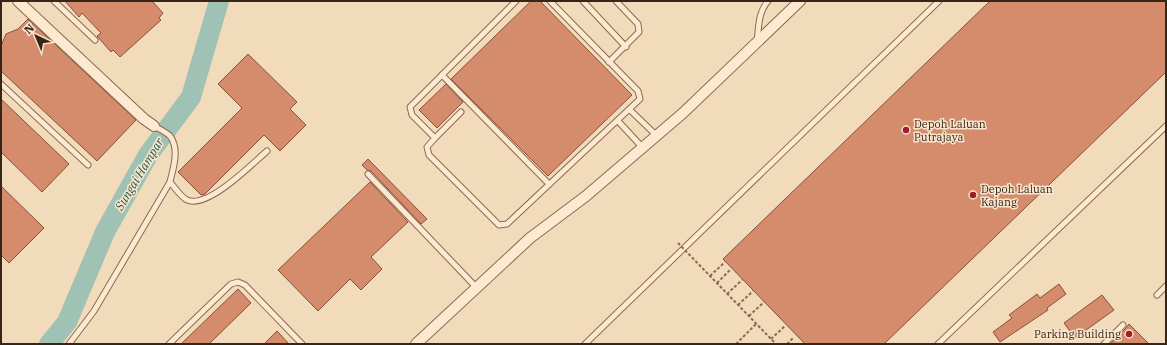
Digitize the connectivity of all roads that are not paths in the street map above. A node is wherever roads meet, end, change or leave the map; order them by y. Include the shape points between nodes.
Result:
1 (54, 1) edge
2 (516, 1) edge
3 (550, 1) edge
4 (583, 1) edge
5 (616, 1) edge
6 (768, 1) edge
7 (800, 1) edge
8 (939, 1) edge
9 (24, 3) edge
10 (95, 40) dead end
11 (757, 42) junction
12 (626, 47) junction
13 (610, 62) junction
14 (442, 75) junction
15 (1, 84) edge
16 (630, 110) junction
17 (461, 112) dead end
18 (618, 121) junction
19 (154, 126) joint
20 (1166, 126) edge
21 (656, 135) junction
22 (435, 138) junction
23 (643, 148) junction
24 (267, 151) dead end
25 (88, 165) dead end
26 (368, 174) dead end
27 (170, 182) junction
28 (549, 184) junction
29 (1166, 286) edge
30 (476, 287) junction
31 (1157, 295) dead end
32 (1123, 325) dead end
33 (298, 343) edge
34 (69, 344) edge
35 (169, 344) edge
36 (416, 344) edge
37 (585, 344) edge
38 (938, 344) edge
39 (1104, 344) edge

1 - 10 lane
2 - 14 lane
3 - 13 lane
4 - 12 lane
5 - 12 lane via 640,28 637,36
6 - 11 lane via 760,16
7 - 11 street
8 - 37 lane
9 - 19 street
11 - 21 street via 683,113
12 - 13 lane
13 - 16 lane via 640,94 638,103
14 - 22 lane via 410,107 412,115
14 - 28 lane
15 - 25 lane
16 - 18 lane
16 - 21 lane
17 - 22 lane
18 - 23 lane
18 - 28 lane
19 - 27 lane via 169,136 175,150
20 - 38 lane
21 - 23 street
22 - 28 lane via 427,147 429,155 499,225 507,224
23 - 30 street via 586,196 530,238
24 - 27 lane via 230,184 201,200 186,199
26 - 30 lane
27 - 34 lane via 94,311
29 - 31 lane
30 - 36 street
32 - 39 lane
33 - 35 lane via 245,285 238,282 231,284

